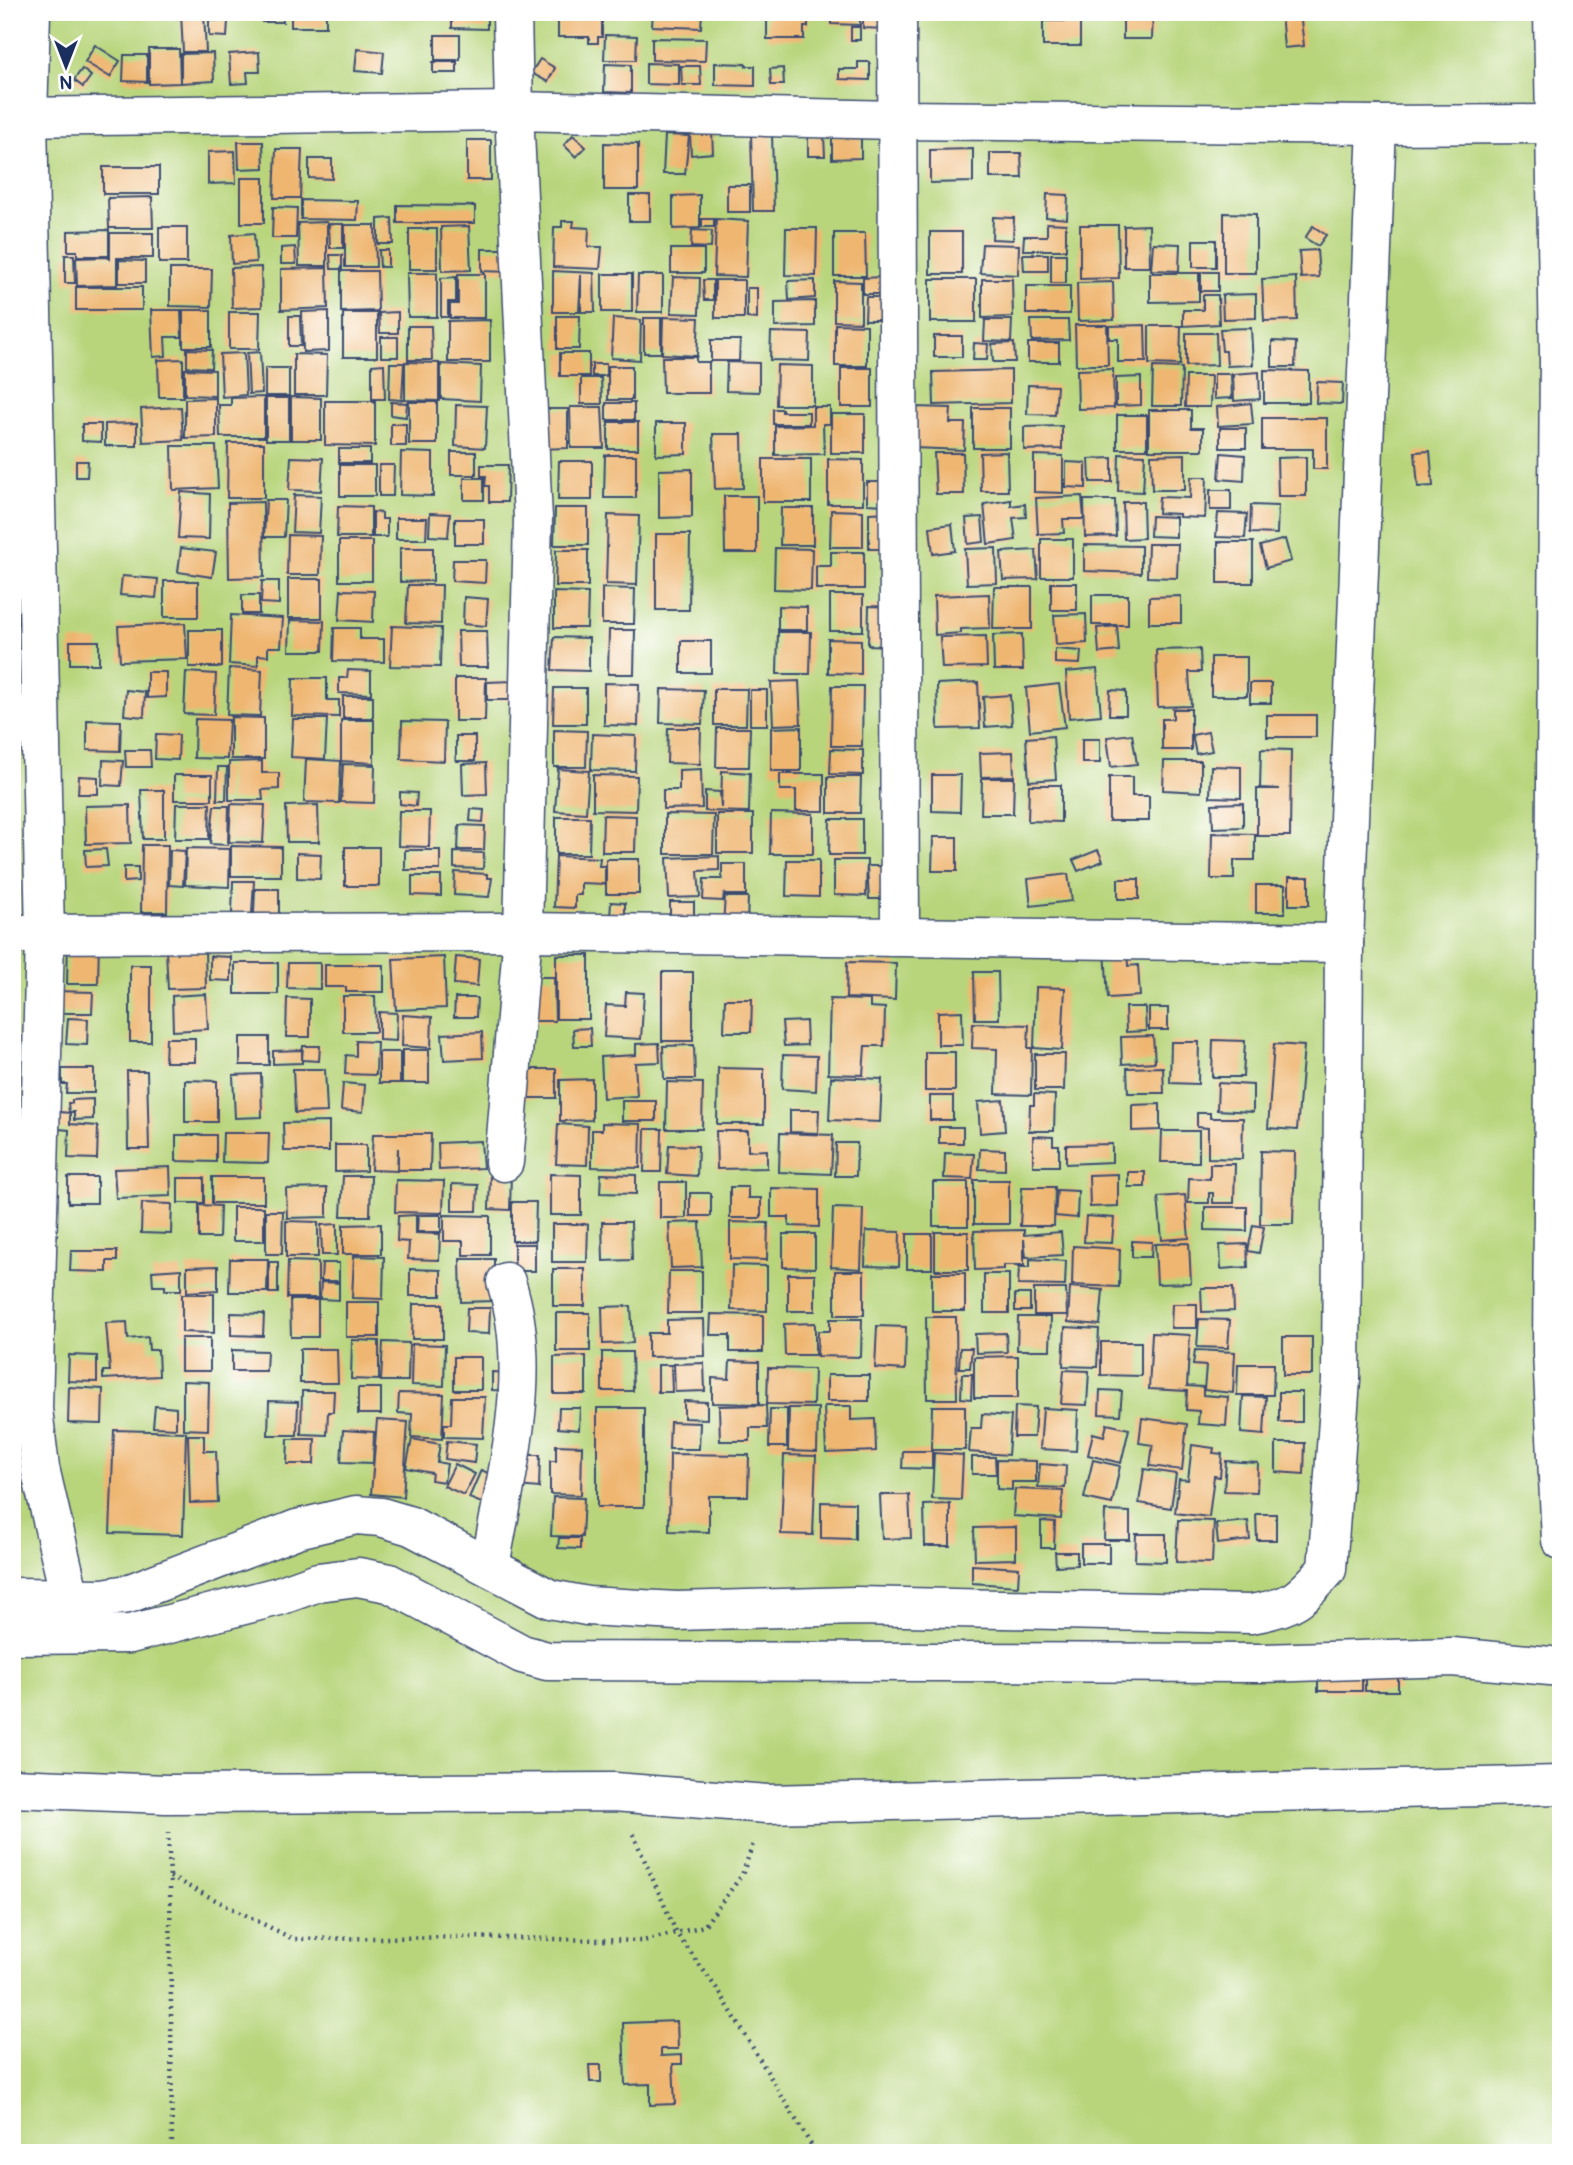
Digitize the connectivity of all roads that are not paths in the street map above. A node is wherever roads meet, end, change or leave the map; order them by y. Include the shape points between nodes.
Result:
1 (31, 12) edge
2 (512, 12) edge
3 (897, 12) edge
4 (1553, 12) edge
5 (514, 111) junction
6 (20, 117) edge
7 (897, 120) junction
8 (1554, 124) junction
9 (1377, 125) junction
10 (523, 932) junction
11 (29, 935) edge
12 (900, 936) junction
13 (1344, 943) junction
14 (504, 1162) dead end
15 (506, 1282) dead end
16 (1561, 1541) edge
17 (490, 1567) junction
18 (12, 1597) edge
19 (70, 1598) junction
20 (12, 1635) edge
21 (1561, 1667) edge
22 (1561, 1785) edge
23 (12, 1788) edge

1 - 6 street
2 - 5 street
3 - 7 street
4 - 8 street
5 - 6 street
5 - 7 street
5 - 10 street via 533,519
6 - 11 street
7 - 9 street
7 - 12 street
8 - 9 street
8 - 16 street via 1559,367 1552,1352
9 - 13 street
10 - 11 street
10 - 12 street
10 - 14 street
11 - 19 street via 33,1409 40,1468
12 - 13 street
13 - 17 street via 1341,1380 1335,1474 1327,1569 1294,1603 1251,1614 856,1606 638,1610 550,1599
15 - 17 street via 519,1336 517,1403
17 - 19 street via 411,1525 356,1515 298,1529 128,1594
18 - 19 street
20 - 21 street via 131,1634 318,1582 358,1577 389,1583 522,1654 547,1661 1264,1663 1452,1657
22 - 23 street via 767,1804 614,1792 166,1794

